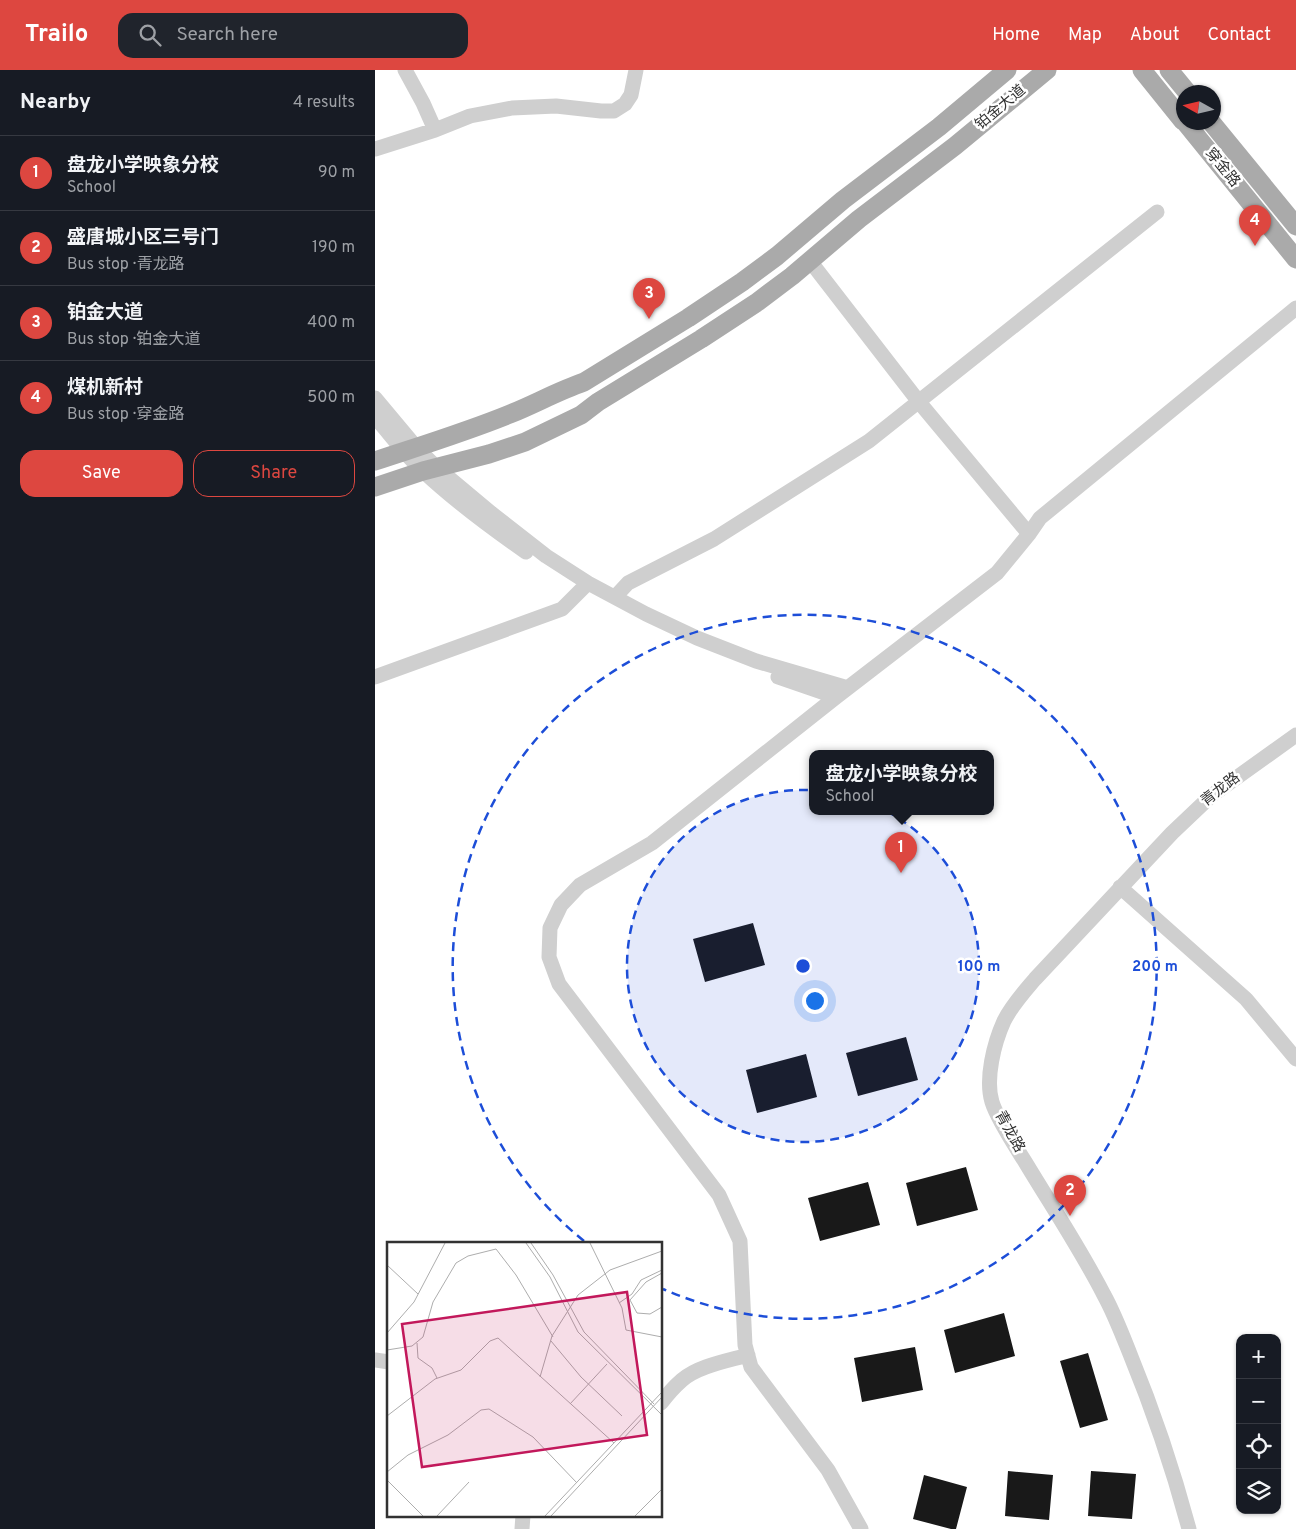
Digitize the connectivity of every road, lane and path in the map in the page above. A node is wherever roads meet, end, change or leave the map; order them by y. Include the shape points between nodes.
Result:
1 (405, 70) edge
2 (636, 70) edge
3 (1007, 70) edge
4 (1047, 70) edge
5 (1142, 70) edge
6 (1169, 70) edge
7 (1181, 85) edge
8 (1176, 112) edge
9 (435, 130) junction
10 (1191, 130) edge
11 (1218, 130) edge
12 (375, 149) edge
13 (1157, 212) dead end
14 (1296, 226) edge
15 (1296, 259) edge
16 (810, 261) junction
17 (1296, 308) edge
18 (375, 398) edge
19 (919, 402) junction
20 (375, 417) edge
21 (410, 449) junction
22 (375, 461) edge
23 (430, 469) junction
24 (375, 487) edge
25 (1029, 534) junction
26 (585, 586) junction
27 (615, 597) junction
28 (375, 677) edge
29 (848, 688) junction
30 (836, 697) junction
31 (1296, 735) edge
32 (1121, 887) junction
33 (1296, 1059) edge
34 (747, 1355) junction
35 (663, 1401) edge
36 (523, 1516) edge
37 (523, 1529) edge
38 (861, 1529) edge
39 (1189, 1529) edge

1 - 9 street
2 - 9 street via 631,95 614,111 556,106 512,108 470,116
3 - 21 main road, 铂金大道 via 777,256 688,318 584,382 477,427
4 - 16 main road, 铂金大道
5 - 8 main road, 穿金路
6 - 7 main road
9 - 12 street
10 - 15 main road, 穿金路
11 - 14 main road, 穿金路
13 - 19 street
16 - 19 street
16 - 23 main road, 铂金大道 via 756,303 581,415 525,442
17 - 25 street via 1040,518
18 - 21 street
19 - 25 street
19 - 27 street via 869,441 714,539 628,583
20 - 21 street
21 - 22 main road, 铂金大道
21 - 23 street
23 - 24 main road, 铂金大道
23 - 26 street via 483,522
25 - 29 street via 997,573
26 - 27 street
26 - 28 street via 562,608
26 - 30 street via 644,622 695,646
27 - 29 street via 697,638 756,662
29 - 30 street
30 - 34 street via 653,843 580,885 561,905 550,928 549,957 559,984 719,1195 740,1242
31 - 32 street, 青龙路 via 1211,796
32 - 33 street via 1246,999
32 - 39 street, 青龙路 via 1017,1000 1004,1022 989,1075 992,1102 1005,1128 1105,1296 1147,1396
34 - 35 street via 704,1367 683,1378
34 - 38 street via 751,1367 828,1470
36 - 37 street

